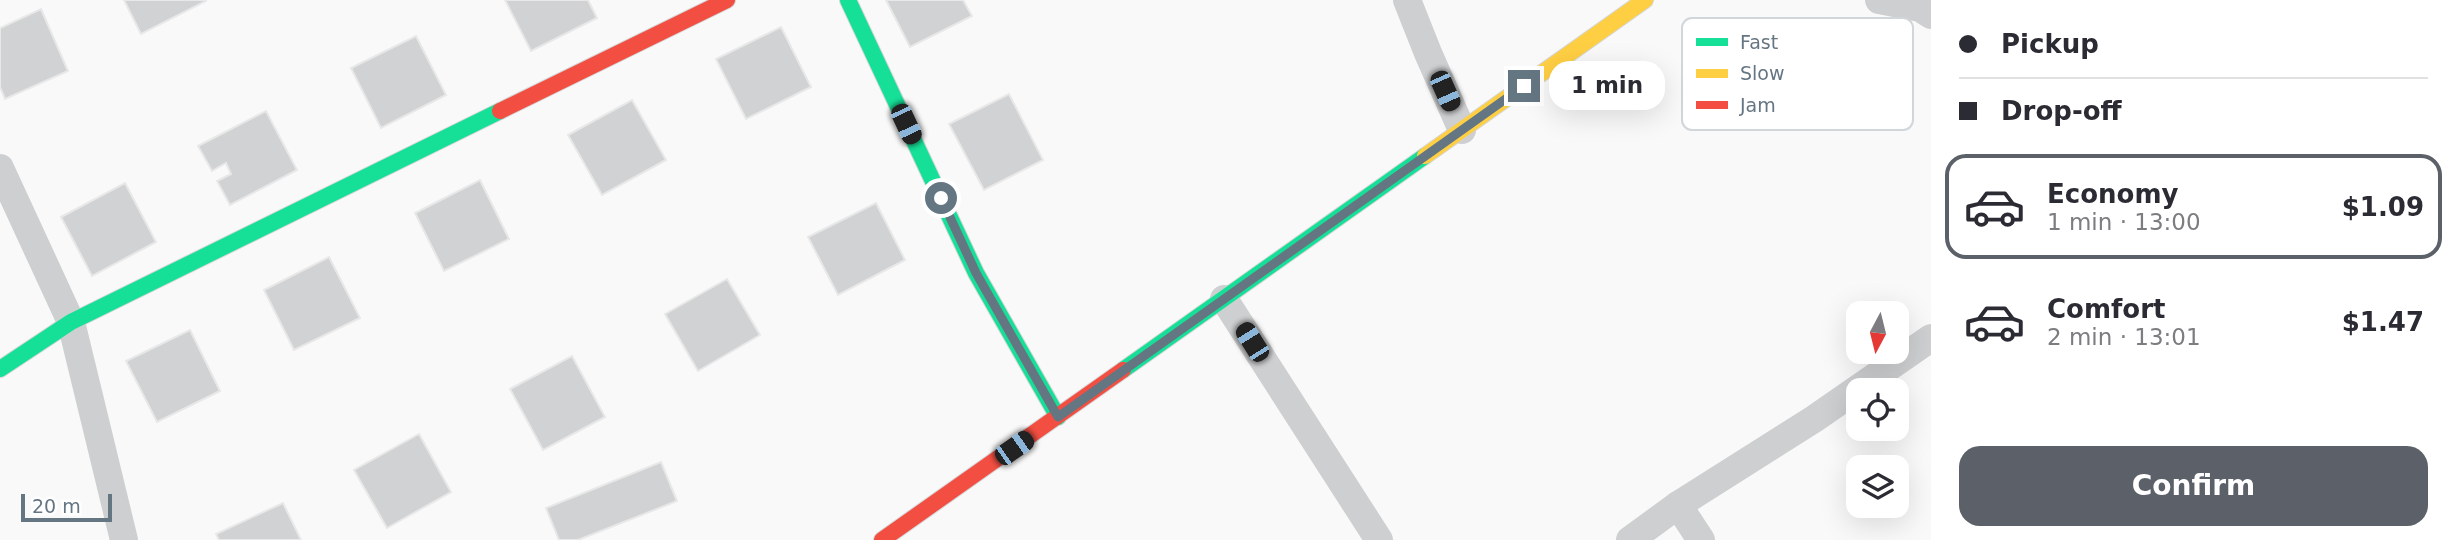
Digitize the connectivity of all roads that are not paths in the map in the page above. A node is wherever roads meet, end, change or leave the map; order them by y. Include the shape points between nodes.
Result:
1 (727, 0) edge
2 (848, 0) edge
3 (1407, 0) edge
4 (1645, 0) edge
5 (1879, 0) edge
6 (1931, 15) edge
7 (1462, 130) junction
8 (0, 169) edge
9 (1224, 299) junction
10 (71, 322) junction
11 (1931, 338) edge
12 (0, 369) edge
13 (1058, 417) junction
14 (1678, 505) junction
15 (124, 540) edge
16 (882, 540) edge
17 (1378, 540) edge
18 (1630, 540) edge
19 (1701, 540) edge

1 - 10 main road
2 - 13 main road via 976,273
3 - 7 street
4 - 7 main road
5 - 6 street via 1920,8
7 - 9 main road
8 - 10 street
9 - 13 main road
9 - 17 street
10 - 12 main road
10 - 15 street
11 - 14 street
13 - 16 main road
14 - 18 street
14 - 19 street

